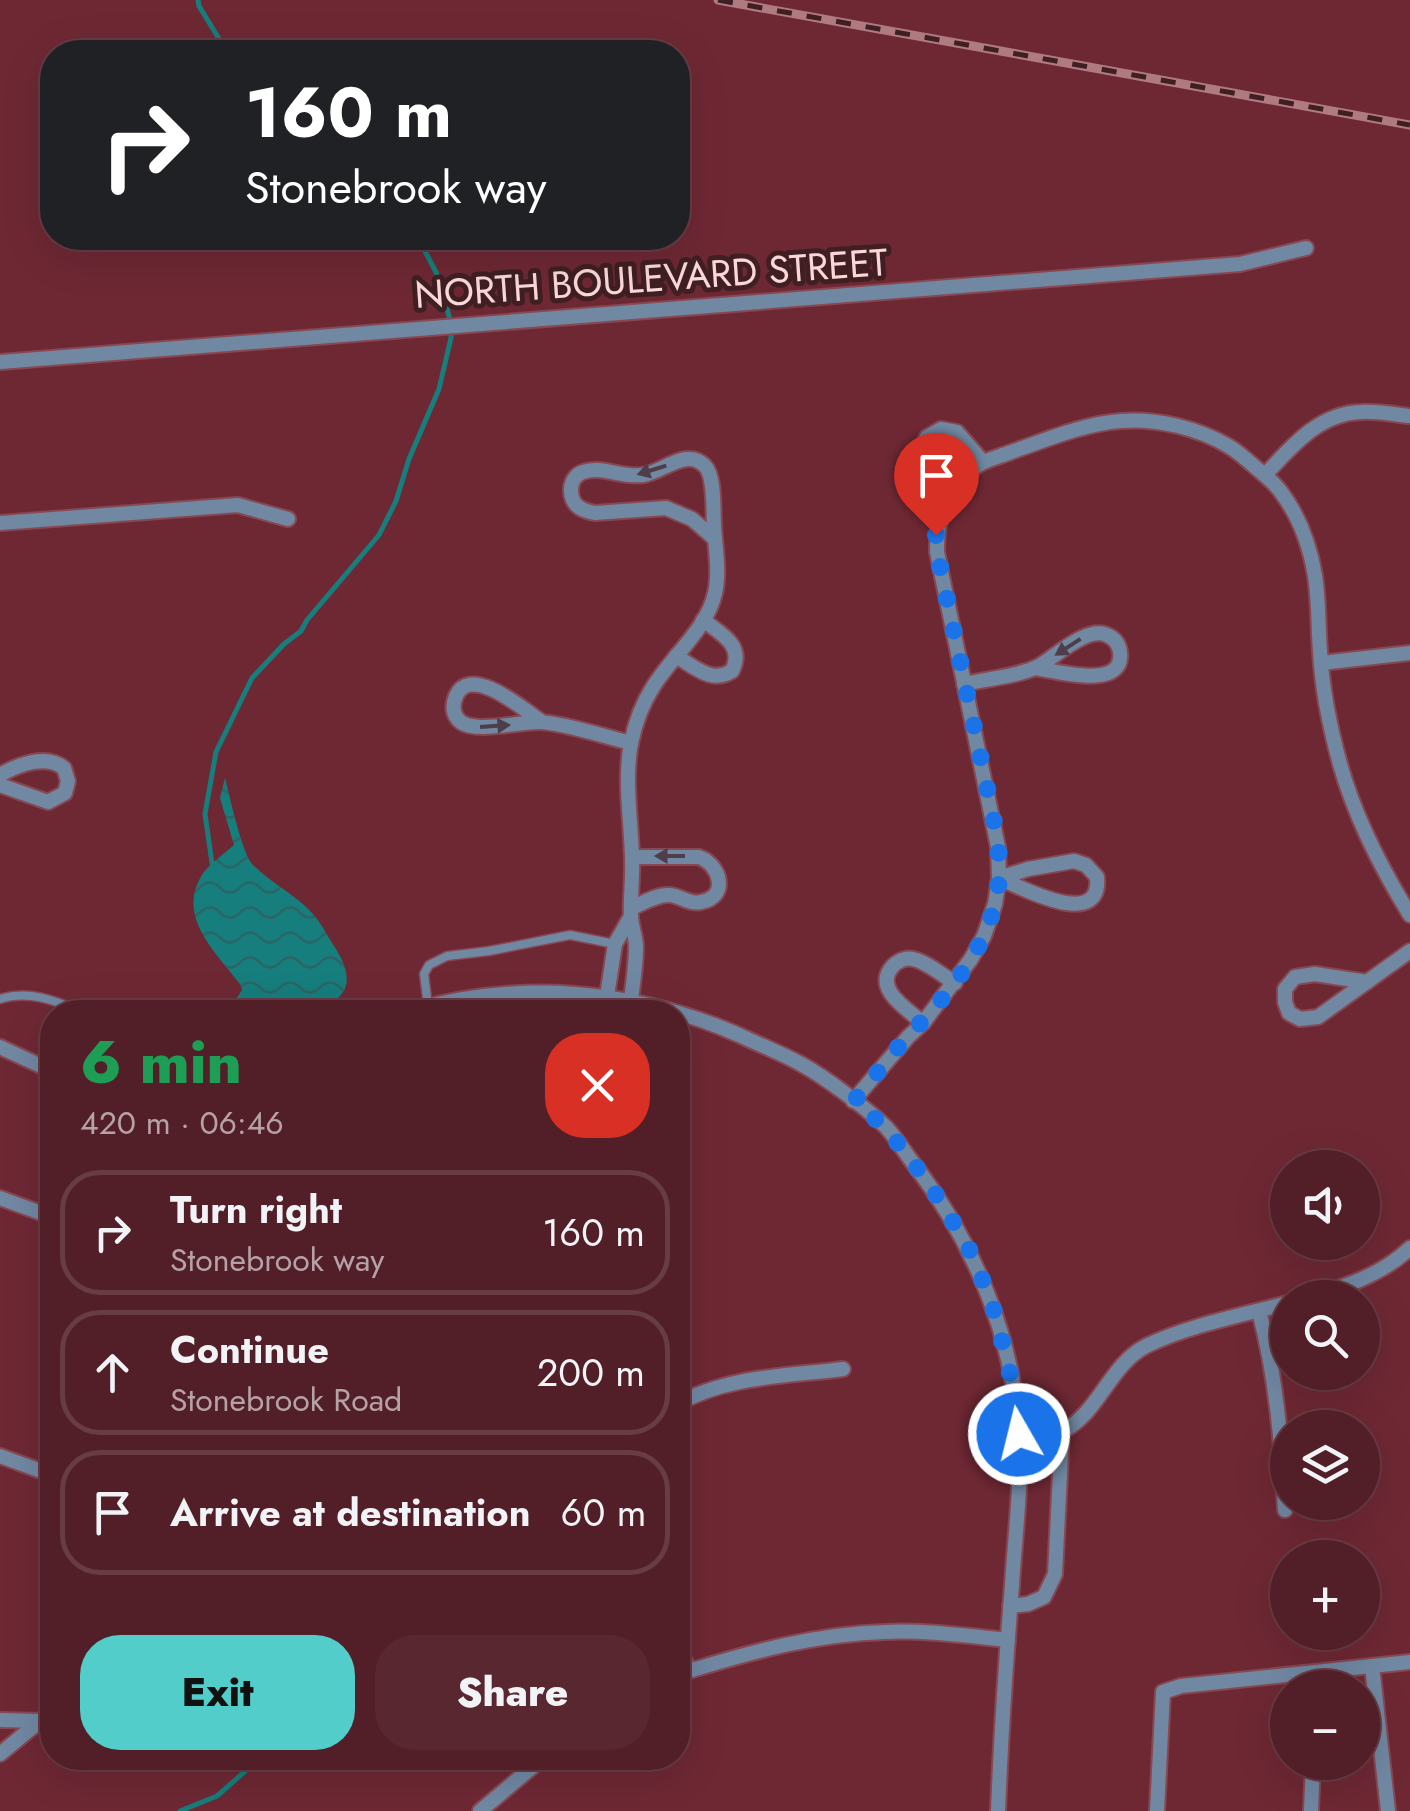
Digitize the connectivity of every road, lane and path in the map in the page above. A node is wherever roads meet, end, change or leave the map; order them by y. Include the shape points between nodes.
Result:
1 (1306, 248) dead end
2 (0, 362) edge
3 (1408, 416) edge
4 (983, 462) junction
5 (1264, 475) junction
6 (950, 493) junction
7 (288, 519) dead end
8 (0, 523) edge
9 (715, 538) junction
10 (703, 620) junction
11 (1410, 653) edge
12 (676, 656) junction
13 (1321, 663) junction
14 (1035, 668) junction
15 (964, 684) junction
16 (542, 722) junction
17 (631, 743) junction
18 (0, 775) edge
19 (0, 785) edge
20 (632, 857) junction
21 (999, 878) junction
22 (1404, 890) edge
23 (631, 912) junction
24 (1410, 915) edge
25 (615, 944) junction
26 (1410, 952) edge
27 (1368, 982) junction
28 (955, 983) junction
29 (607, 996) junction
30 (0, 999) edge
31 (50, 1000) edge
32 (427, 1000) edge
33 (461, 1000) edge
34 (631, 1000) joint
35 (690, 1016) edge
36 (923, 1022) junction
37 (0, 1047) edge
38 (40, 1066) edge
39 (854, 1101) junction
40 (0, 1198) edge
41 (40, 1213) edge
42 (1410, 1248) edge
43 (1358, 1280) edge
44 (1270, 1308) edge
45 (1259, 1311) junction
46 (843, 1369) dead end
47 (690, 1397) edge
48 (1276, 1410) edge
49 (1062, 1432) junction
50 (1019, 1434) junction
51 (0, 1456) edge
52 (40, 1471) edge
53 (1010, 1606) junction
54 (1008, 1640) junction
55 (1410, 1662) edge
56 (1372, 1666) junction
57 (1356, 1670) edge
58 (690, 1672) edge
59 (1270, 1682) edge
60 (40, 1717) edge
61 (0, 1720) edge
62 (40, 1722) edge
63 (0, 1754) edge
64 (529, 1770) edge
65 (1312, 1780) edge
66 (480, 1811) edge
67 (998, 1811) edge
68 (1157, 1811) edge
69 (1311, 1811) edge
70 (1388, 1811) edge

1 - 2 street, NORTH BOULEVARD STREET via 1240,264
3 - 5 street via 1358,412 1333,419 1304,433
4 - 5 street via 1100,424 1144,420 1200,432
4 - 6 street
4 - 6 street via 957,432 941,428 927,437 923,462
5 - 13 street via 1279,488 1307,541
6 - 15 street via 938,520 937,552
7 - 8 street via 238,504
9 -> 9 street via 711,474 697,460 631,476 586,470 572,483 578,508 666,508
9 - 10 street via 716,589
10 - 12 street
10 - 12 street via 734,646 732,671 710,677
11 - 13 street
12 - 17 street via 640,711
13 - 22 street via 1354,807
14 -> 14 street via 1104,675 1120,663 1120,652 1099,632
14 - 15 street
15 - 21 street
16 -> 16 street via 487,685 466,686 454,700 462,724
16 - 17 street
17 - 20 street
18 - 19 street via 53,760 68,782 65,794 48,802
20 - 23 street
23 -> 20 street via 665,894 705,902 720,883 716,867 699,857
21 - 21 street via 1080,906 1098,886 1093,870 1074,861
21 - 28 street via 984,936
22 - 24 street
23 - 25 street
23 - 34 street
25 - 29 street
25 - 32 lane via 570,935 447,956 424,974
26 - 27 street
27 - 27 street via 1318,1017 1300,1020 1285,1002 1295,976
28 - 36 street
28 - 36 street via 914,959 892,967 890,995
29 - 33 street via 518,992
29 - 34 street
30 - 31 lane via 17,994
35 - 39 street via 803,1064
36 - 39 street
37 - 38 street
39 - 50 street via 886,1128 967,1244 1005,1350
40 - 41 street
42 - 43 street
44 - 45 street
45 - 48 street
45 - 49 street via 1142,1348
46 - 47 street via 730,1384
49 - 50 street
49 - 53 street via 1055,1574 1044,1597
50 - 53 street
51 - 52 street
53 - 54 street
54 - 58 street via 886,1632 836,1636 765,1648
54 - 67 street
55 - 56 street
56 - 57 street
56 - 70 street
59 - 68 street via 1163,1692
60 - 61 street
62 - 63 street
64 - 66 street
65 - 69 street

